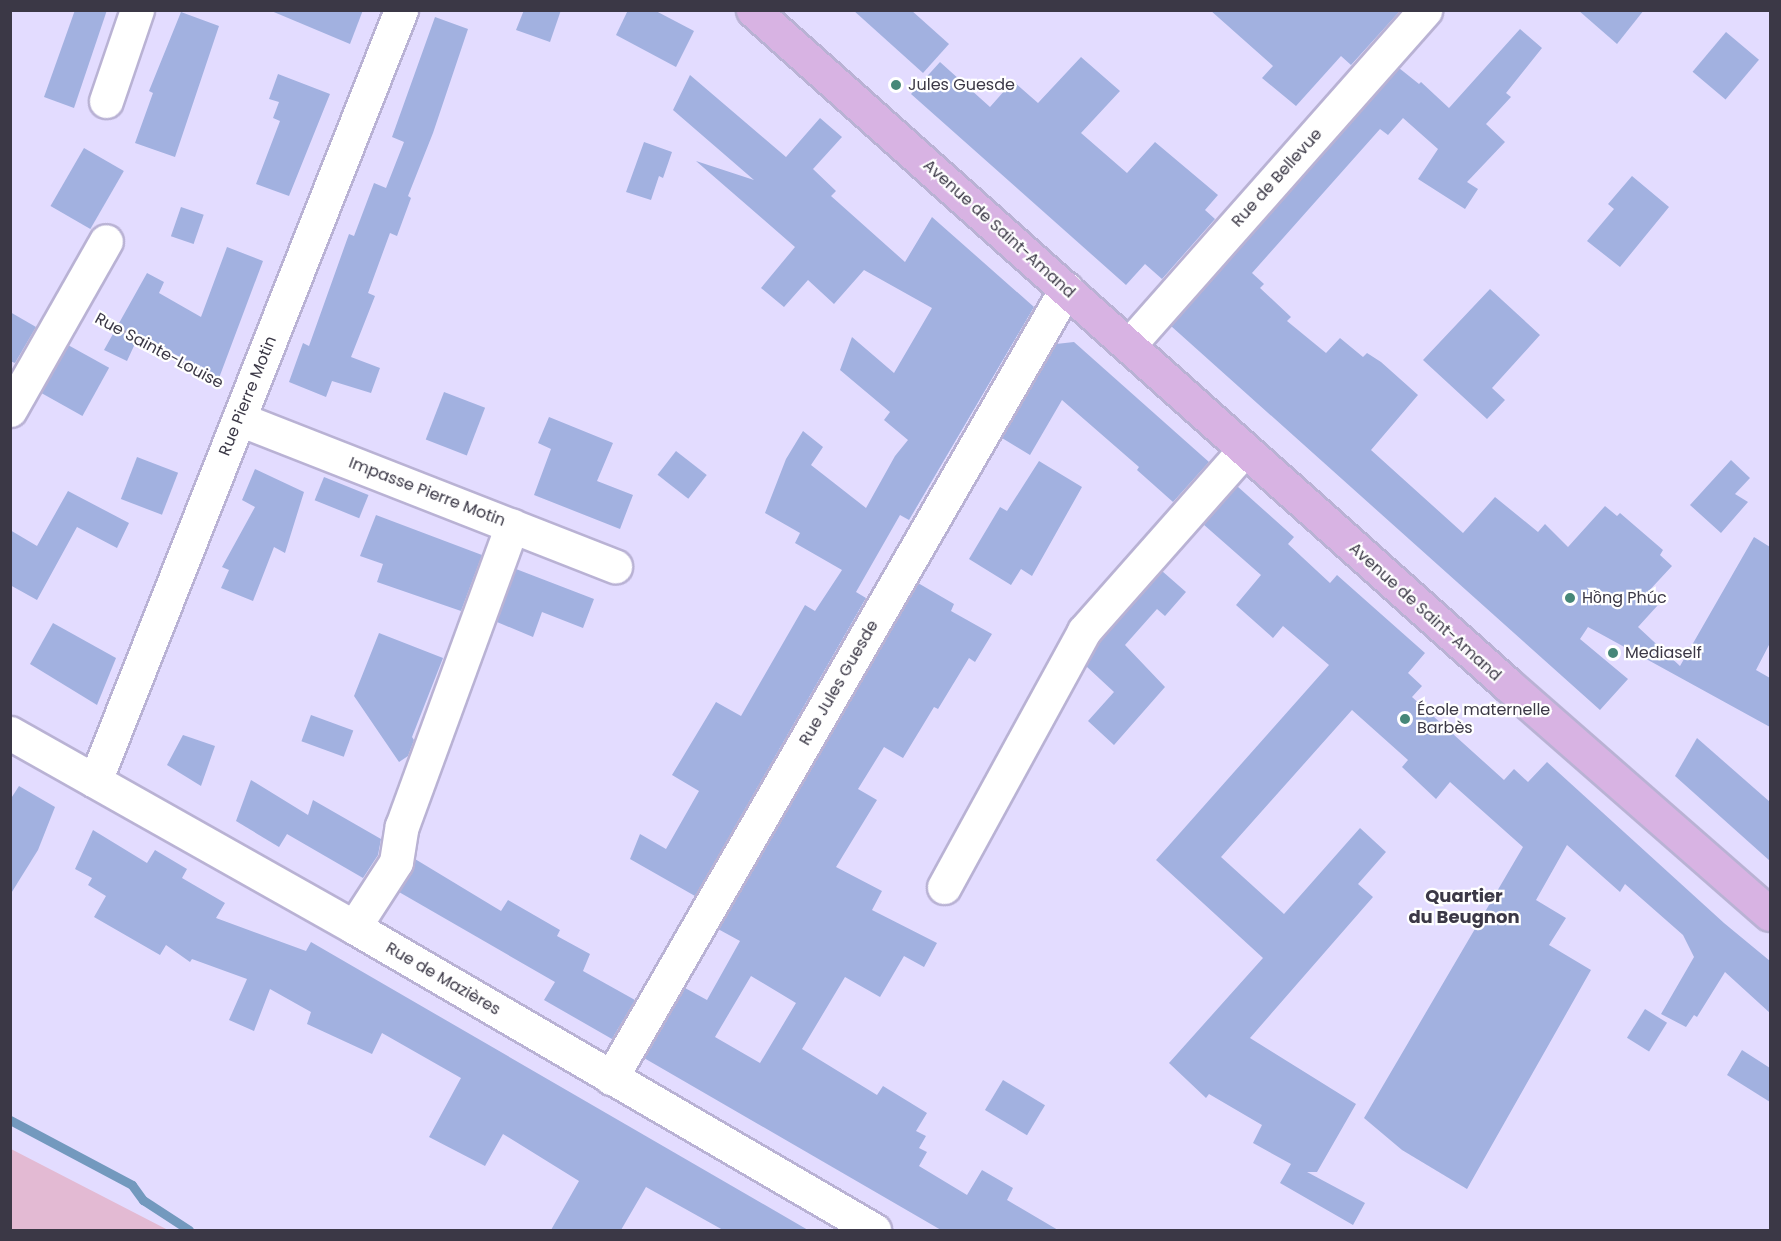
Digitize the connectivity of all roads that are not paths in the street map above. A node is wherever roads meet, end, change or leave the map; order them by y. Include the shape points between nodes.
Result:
1 (137, 10) edge
2 (401, 10) edge
3 (753, 10) edge
4 (1425, 10) edge
5 (106, 101) dead end
6 (106, 241) dead end
7 (1066, 288) junction
8 (1129, 345) junction
9 (243, 409) junction
10 (10, 410) edge
11 (1244, 450) junction
12 (512, 526) junction
13 (615, 566) dead end
14 (10, 733) edge
15 (95, 782) junction
16 (944, 887) dead end
17 (1770, 914) edge
18 (354, 927) junction
19 (611, 1078) junction
20 (874, 1230) edge

1 - 5 street
2 - 9 street, Rue Pierre Motin
3 - 7 main road, Avenue de Saint-Amand
4 - 8 street, Rue de Bellevue
6 - 10 street
7 - 8 main road, Avenue de Saint-Amand
7 - 19 street, Rue Jules Guesde
8 - 11 main road, Avenue de Saint-Amand
9 - 12 street, Impasse Pierre Motin
9 - 15 street, Rue Pierre Motin
11 - 16 street via 1084,631
11 - 17 main road, Avenue de Saint-Amand
12 - 13 street, Impasse Pierre Motin
12 - 18 street via 402,826 396,862
14 - 15 street, Rue de Mazières
15 - 18 street, Rue de Mazières
18 - 19 street, Rue de Mazières
19 - 20 street, Rue de Mazières

